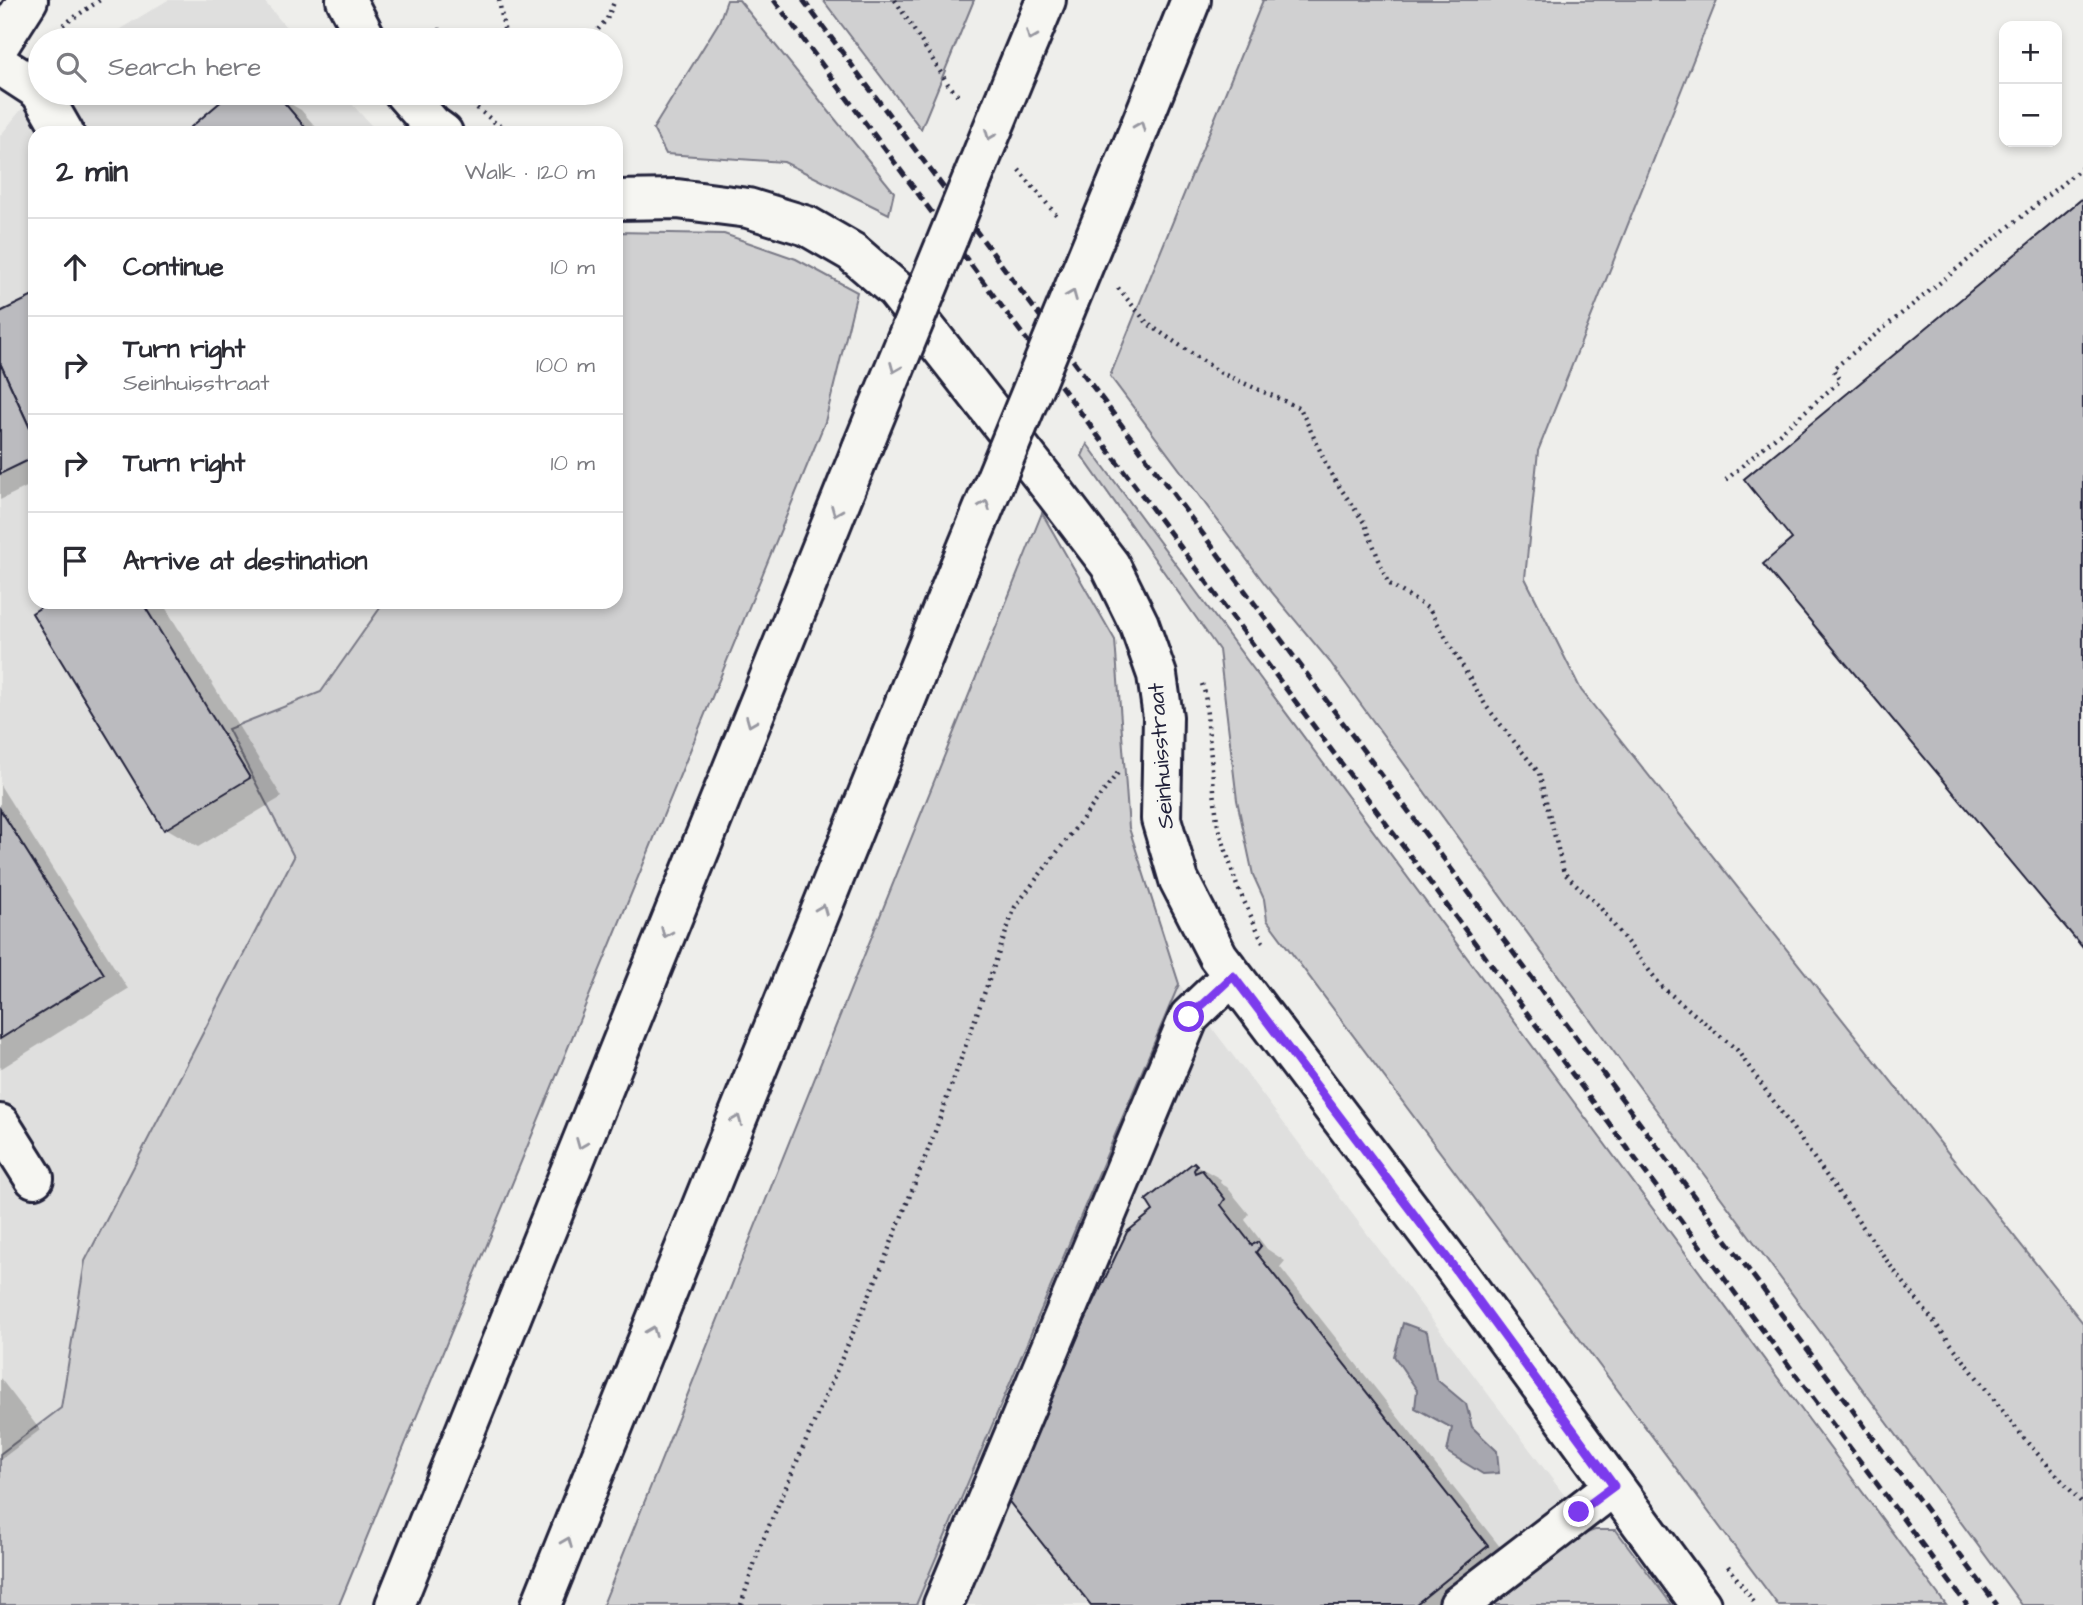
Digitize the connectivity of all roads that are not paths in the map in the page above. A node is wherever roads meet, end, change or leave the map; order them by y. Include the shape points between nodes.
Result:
1 (28, 0) edge
2 (346, 0) edge
3 (1046, 0) edge
4 (1191, 0) edge
5 (361, 28) edge
6 (0, 44) edge
7 (0, 65) edge
8 (28, 83) edge
9 (48, 105) edge
10 (414, 105) edge
11 (60, 126) edge
12 (433, 126) edge
13 (623, 200) edge
14 (1233, 976) junction
15 (0, 1124) edge
16 (34, 1178) dead end
17 (1614, 1486) junction
18 (395, 1605) edge
19 (541, 1605) edge
20 (943, 1605) edge
21 (1459, 1605) edge
22 (1702, 1605) edge

1 - 6 main road
2 - 5 main road
3 -> 18 main road, bridge
19 -> 4 main road, bridge
7 - 8 main road
9 - 11 main road
10 - 12 main road
13 - 14 main road, Seinhuisstraat via 677,199 748,208 807,226 852,252 895,289 1116,577 1157,675 1163,718 1161,819 1179,880
14 - 17 main road, Seinhuisstraat
14 - 20 main road via 1189,1017
15 - 16 main road
17 - 21 main road
17 - 22 main road, Seinhuisstraat

